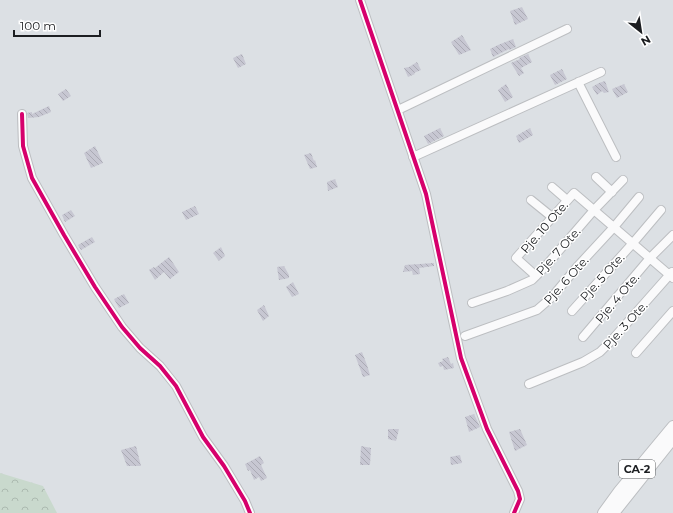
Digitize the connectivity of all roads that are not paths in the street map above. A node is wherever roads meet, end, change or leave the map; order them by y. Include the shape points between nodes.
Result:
1 (360, 0) edge
2 (567, 29) dead end
3 (601, 72) dead end
4 (578, 82) junction
5 (398, 110) junction
6 (22, 114) dead end
7 (414, 157) junction
8 (616, 157) dead end
9 (596, 177) dead end
10 (623, 180) dead end
11 (552, 188) dead end
12 (612, 192) junction
13 (639, 197) dead end
14 (531, 200) dead end
15 (567, 200) junction
16 (594, 210) junction
17 (661, 210) dead end
18 (552, 218) junction
19 (614, 227) junction
20 (673, 235) edge
21 (633, 243) junction
22 (650, 258) junction
23 (672, 275) edge
24 (536, 276) junction
25 (472, 303) dead end
26 (572, 311) dead end
27 (673, 311) edge
28 (464, 336) dead end
29 (583, 337) dead end
30 (636, 353) dead end
31 (529, 384) dead end
32 (673, 426) edge
33 (673, 439) edge
34 (250, 513) edge
35 (514, 513) edge
36 (603, 513) edge
37 (614, 513) edge

1 - 5 street
2 - 5 street
3 - 4 street
4 - 7 street
4 - 8 street
5 - 7 street
6 - 34 street via 23,146 32,178 64,235 122,327 176,386
7 - 35 street via 426,194 461,358 487,429 518,491 520,499
9 - 12 street
10 - 12 street, Pje. 7 Ote.
11 - 15 street
12 - 16 street, Pje. 7 Ote.
13 - 19 street, Pje. 6 Ote.
14 - 18 street
15 - 16 street, Pje. 10 Ote. via 574,193
15 - 18 street, Pje. 10 Ote.
16 - 19 street
16 - 24 street, Pje. 7 Ote.
17 - 21 street, Pje. 5 Ote.
18 - 24 street, Pje. 10 Ote. via 516,258
19 - 21 street
19 - 28 street, Pje. 6 Ote. via 552,298 537,310
20 - 22 street, Pje. 4 Ote.
21 - 22 street
21 - 26 street, Pje. 5 Ote.
22 - 23 street
22 - 29 street, Pje. 4 Ote.
23 - 31 street, Pje. 3 Ote. via 600,352 583,362
24 - 25 street, Pje. 7 Ote. via 507,291
27 - 30 street
32 - 36 main road, CA-2
33 - 37 main road, CA-2

